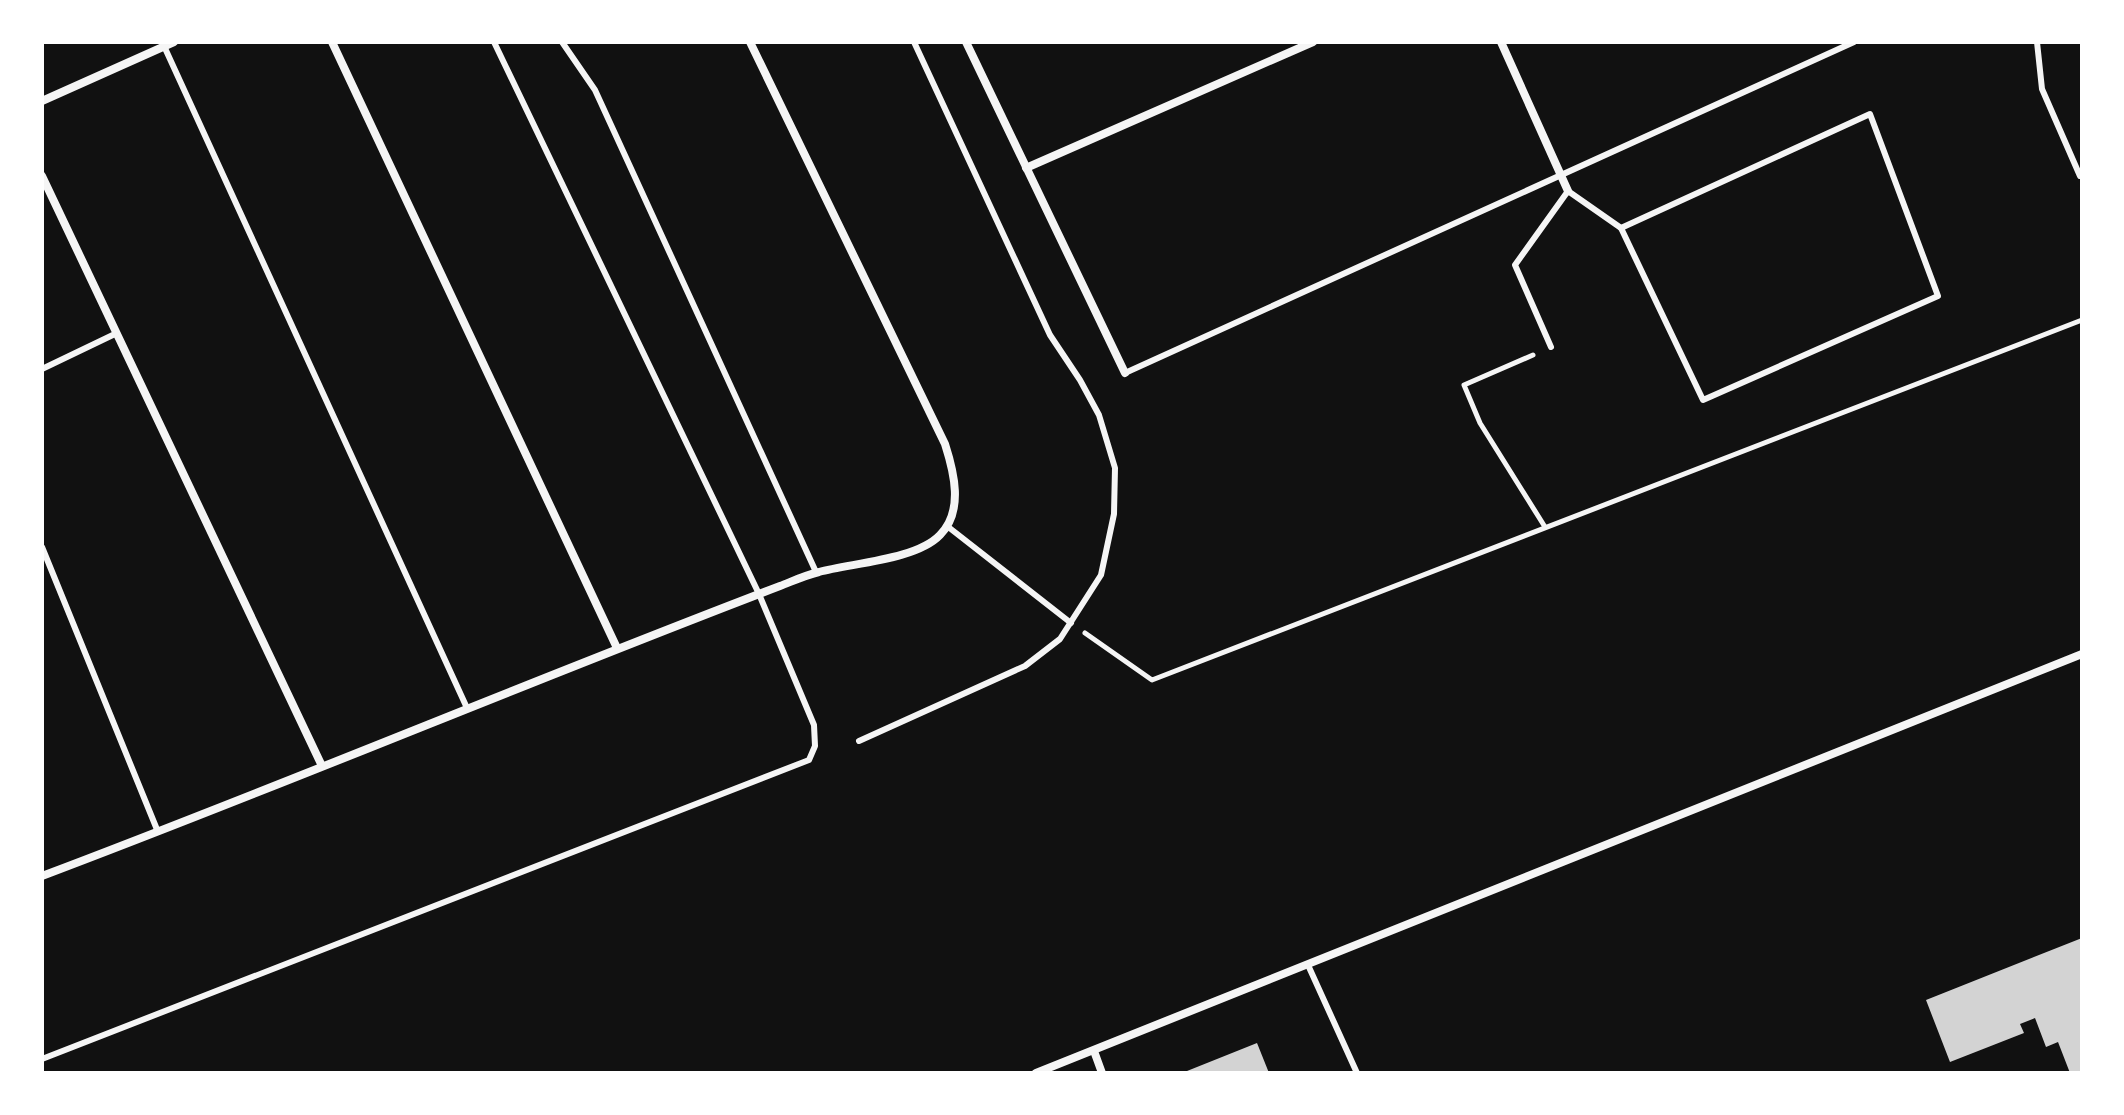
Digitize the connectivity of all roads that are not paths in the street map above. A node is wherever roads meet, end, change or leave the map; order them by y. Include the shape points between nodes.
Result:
1 (174, 42) edge
2 (332, 42) edge
3 (494, 42) edge
4 (562, 42) edge
5 (750, 42) edge
6 (914, 42) edge
7 (966, 42) edge
8 (1313, 42) edge
9 (1501, 42) edge
10 (1854, 42) edge
11 (2037, 42) edge
12 (164, 46) junction
13 (42, 101) edge
14 (1026, 168) junction
15 (1561, 174) junction
16 (42, 176) edge
17 (2080, 176) dead end
18 (1568, 191) junction
19 (1621, 228) junction
20 (117, 333) junction
21 (1551, 347) road end
22 (42, 369) edge
23 (1125, 373) joint
24 (947, 526) junction
25 (42, 547) edge
26 (816, 572) junction
27 (759, 594) junction
28 (1071, 623) junction
29 (617, 648) junction
30 (2082, 654) edge
31 (467, 708) junction
32 (859, 741) dead end
33 (322, 766) junction
34 (158, 832) junction
35 (42, 876) edge
36 (1308, 965) junction
37 (1094, 1051) junction
38 (42, 1059) edge
39 (1036, 1073) edge
40 (1102, 1073) edge
41 (1357, 1073) edge

1 - 12 street
2 - 29 street
3 - 27 lane
4 - 26 lane via 595,90
5 - 24 street via 945,444 955,499
6 - 28 lane via 1050,335 1099,415 1115,468 1114,514 1101,575
7 - 14 street
8 - 14 street
9 - 15 street
10 - 15 lane
11 - 17 lane via 2042,89
12 - 13 street
12 - 31 lane
14 - 23 street
15 - 18 street
15 - 23 lane
16 - 20 street
18 - 19 lane
18 - 21 lane via 1515,265
19 - 19 lane via 1870,114 1938,296 1703,400
20 - 22 lane
20 - 33 street
24 - 26 street via 938,537 903,553
24 - 28 lane
25 - 34 lane
26 - 27 street
27 - 29 street
27 - 38 lane via 814,725 809,760
28 - 32 lane via 1060,639 1025,666
29 - 31 street
30 - 36 street
31 - 33 street
33 - 34 street
34 - 35 street
36 - 37 street
36 - 41 lane
37 - 39 street
37 - 40 street

